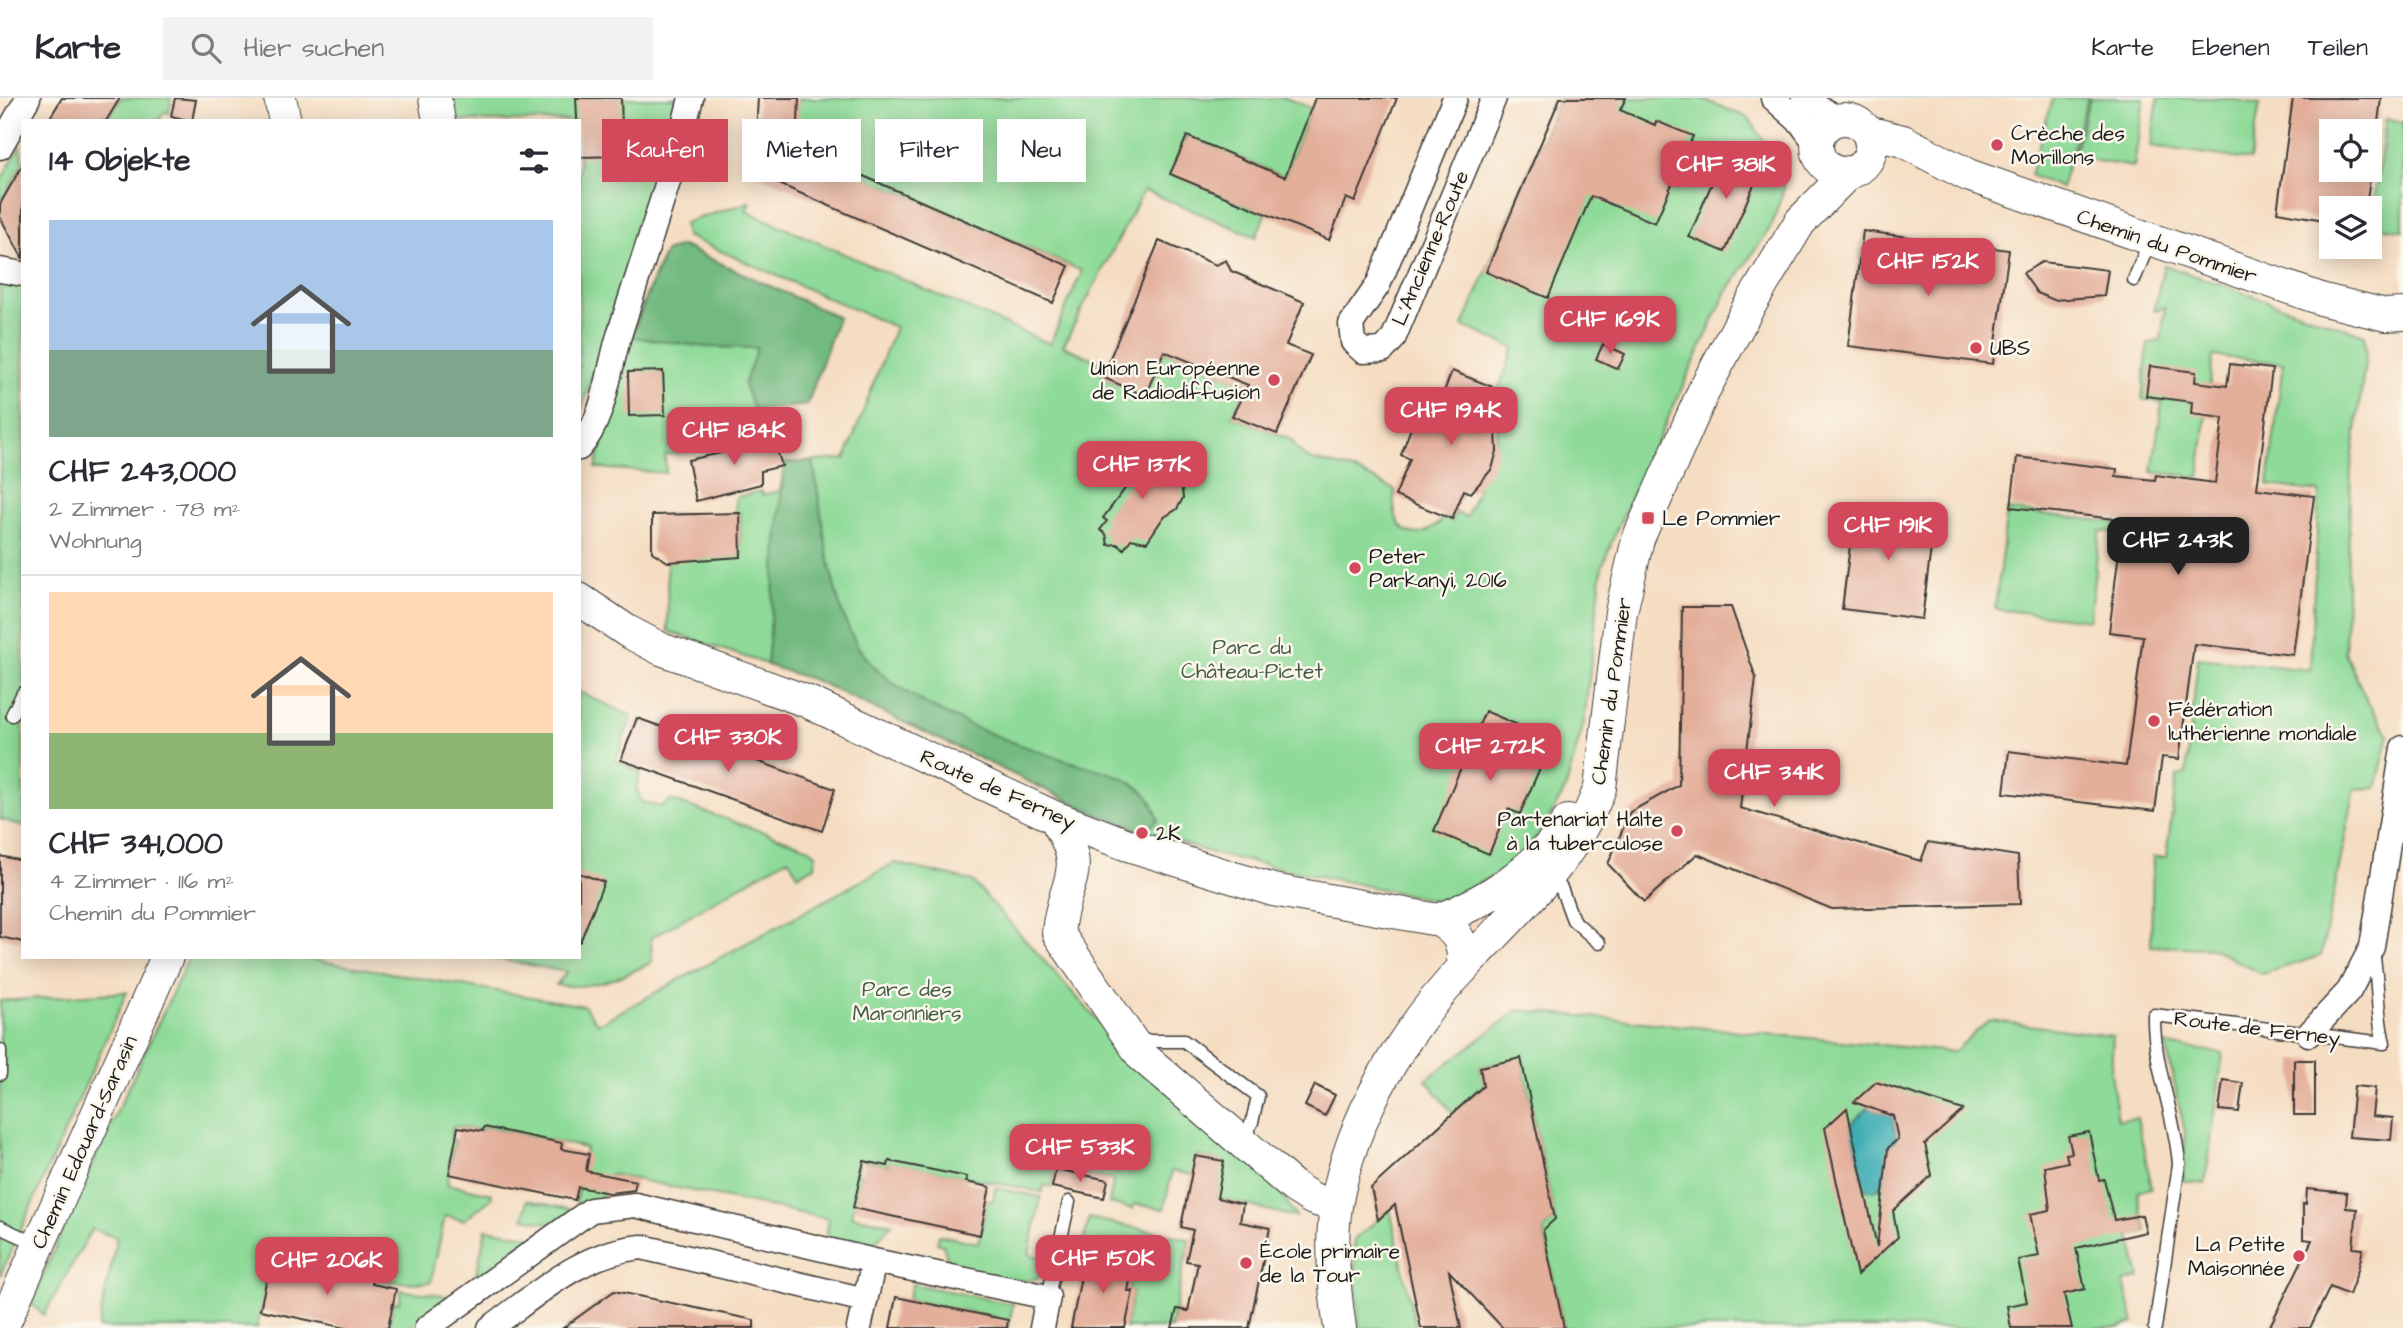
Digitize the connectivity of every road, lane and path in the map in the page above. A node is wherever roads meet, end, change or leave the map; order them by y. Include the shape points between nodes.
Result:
1 (28, 98) edge
2 (280, 98) edge
3 (435, 98) edge
4 (691, 98) edge
5 (1455, 98) edge
6 (1494, 98) edge
7 (1773, 98) edge
8 (1804, 98) edge
9 (285, 119) edge
10 (439, 119) edge
11 (0, 147) edge
12 (1817, 147) junction
13 (1855, 147) junction
14 (1801, 222) junction
15 (2151, 240) junction
16 (0, 270) edge
17 (21, 274) edge
18 (2133, 280) dead end
19 (2403, 314) edge
20 (581, 445) edge
21 (581, 599) edge
22 (21, 697) edge
23 (12, 715) dead end
24 (2403, 748) edge
25 (1605, 752) junction
26 (1054, 817) junction
27 (1128, 845) junction
28 (1075, 869) junction
29 (1550, 877) junction
30 (1438, 920) junction
31 (1599, 943) dead end
32 (2372, 947) junction
33 (166, 959) edge
34 (1463, 967) junction
35 (2309, 1034) junction
36 (1129, 1041) junction
37 (0, 1049) edge
38 (0, 1074) edge
39 (1241, 1142) junction
40 (1069, 1202) dead end
41 (1336, 1206) junction
42 (0, 1227) edge
43 (38, 1244) junction
44 (874, 1261) junction
45 (1048, 1297) junction
46 (865, 1300) junction
47 (2, 1328) edge
48 (427, 1328) edge
49 (490, 1328) edge
50 (859, 1328) edge
51 (1042, 1328) edge
52 (1340, 1328) edge
53 (2155, 1328) edge

1 - 11 street
2 - 9 street
3 - 10 street
4 - 20 street via 671,179 593,428
5 - 6 street, L'Ancienne-Route via 1378,285 1351,324 1353,342 1363,351 1383,350 1393,339
7 - 12 street via 1801,123
8 - 13 street
12 - 13 street via 1824,129
12 - 13 street via 1832,170
12 - 14 street, Chemin du Pommier
13 - 14 street, Chemin du Pommier
13 - 15 street, Chemin du Pommier via 1903,141 1936,161
14 - 25 street, Chemin du Pommier via 1716,368 1639,538 1621,612
15 - 18 lane
15 - 19 street, Chemin du Pommier via 2324,300 2386,315
16 - 17 street
21 - 26 street, Route de Ferney via 652,645 806,701
22 - 23 lane
24 - 32 street
25 - 29 street, Chemin du Pommier via 1600,788 1589,816
25 - 30 street via 1564,829 1493,893
26 - 27 street, Route de Ferney
26 - 28 street via 1069,841
27 - 28 street via 1097,855
27 - 30 street, Route de Ferney via 1273,890
28 - 36 street via 1059,913 1058,933
29 - 31 lane via 1561,888 1573,920
29 - 34 street, Chemin du Pommier
30 - 34 street via 1455,930 1464,947
32 - 35 street via 2348,991
32 - 35 lane, Route de Ferney via 2384,1043
33 - 43 street, Chemin Edouard-Sarasin
34 - 41 street, Chemin du Pommier via 1409,1037 1374,1095 1353,1142
35 - 53 lane, Route de Ferney via 2154,1015 2153,1040 2179,1164
36 - 39 street
36 - 39 lane via 1184,1041 1258,1096
37 - 38 lane
39 - 41 street via 1303,1194
40 - 45 lane
41 - 52 street, Chemin du Pommier via 1333,1260
42 - 43 lane
43 - 47 street, Chemin Edouard-Sarasin
44 - 45 street
44 - 46 street
44 - 48 street via 635,1205 591,1210
45 - 51 street
46 - 49 street via 642,1248 622,1249 583,1262
46 - 50 street

